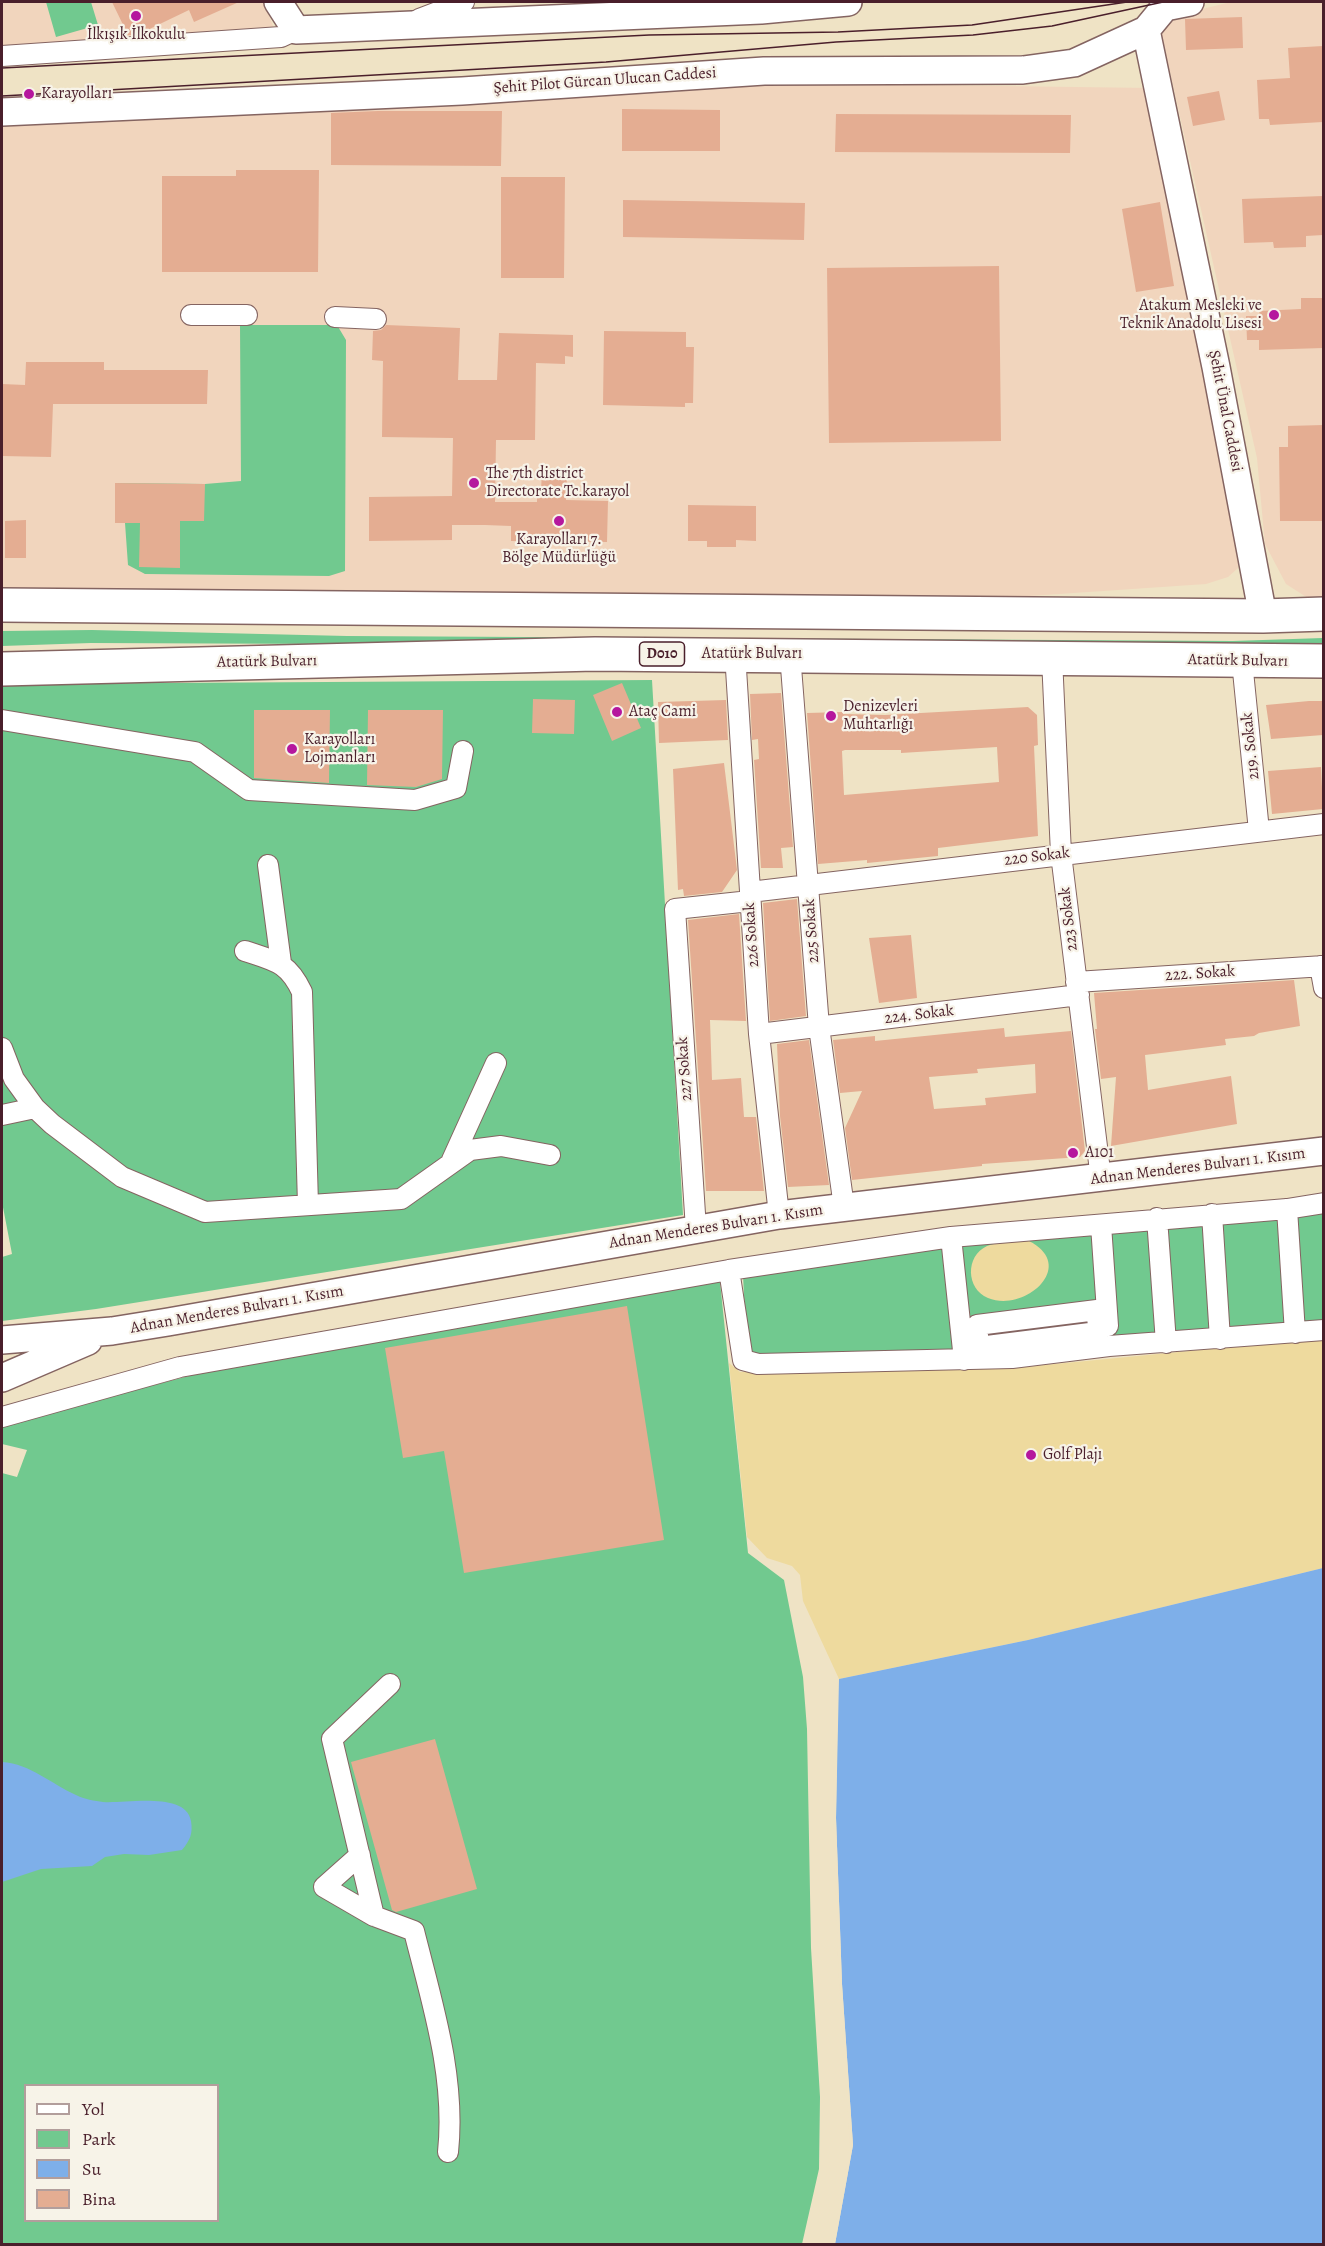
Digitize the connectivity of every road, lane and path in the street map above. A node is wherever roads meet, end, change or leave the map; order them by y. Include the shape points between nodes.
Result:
1 (278, 2) edge
2 (464, 2) edge
3 (848, 2) edge
4 (1190, 2) edge
5 (759, 6) edge
6 (410, 23) junction
7 (296, 30) junction
8 (1146, 30) junction
9 (2, 56) edge
10 (2, 112) edge
11 (191, 315) dead end
12 (248, 315) dead end
13 (335, 317) dead end
14 (376, 319) dead end
15 (2, 605) edge
16 (1323, 614) edge
17 (1263, 616) junction
18 (735, 653) junction
19 (790, 654) junction
20 (1052, 658) junction
21 (1242, 661) junction
22 (1323, 661) edge
23 (2, 669) edge
24 (2, 720) edge
25 (463, 751) dead end
26 (1323, 824) edge
27 (1259, 831) junction
28 (1061, 854) junction
29 (268, 865) dead end
30 (809, 885) junction
31 (750, 897) junction
32 (675, 909) joint
33 (245, 951) dead end
34 (281, 963) junction
35 (1322, 966) edge
36 (1323, 988) edge
37 (1078, 989) junction
38 (819, 1027) junction
39 (759, 1034) junction
40 (2, 1048) edge
41 (496, 1063) dead end
42 (35, 1108) junction
43 (2, 1115) edge
44 (1323, 1151) edge
45 (550, 1155) dead end
46 (452, 1161) junction
47 (1101, 1179) junction
48 (1323, 1203) edge
49 (308, 1205) junction
50 (844, 1207) junction
51 (1287, 1209) junction
52 (1212, 1214) junction
53 (779, 1215) junction
54 (1157, 1218) junction
55 (1101, 1225) junction
56 (696, 1229) junction
57 (951, 1237) junction
58 (729, 1270) junction
59 (1102, 1320) junction
60 (969, 1330) junction
61 (1323, 1330) edge
62 (112, 1331) junction
63 (1296, 1332) junction
64 (1220, 1339) junction
65 (2, 1340) edge
66 (1166, 1343) junction
67 (1109, 1346) junction
68 (964, 1360) junction
69 (2, 1377) edge
70 (2, 1416) edge
71 (390, 1684) dead end
72 (360, 1856) junction
73 (374, 1916) junction
74 (448, 2152) dead end

1 - 7 street
2 - 6 street
3 - 5 street
4 - 8 street, Şehit Pilot Gürcan Ulucan Caddesi via 1165,7
5 - 6 street
6 - 7 street
7 - 9 street via 281,37
8 - 10 street, Şehit Pilot Gürcan Ulucan Caddesi via 1074,63 1023,70 764,70 462,91
8 - 17 street, Şehit Ünal Caddesi
11 - 12 street
13 - 14 street
15 - 17 highway
16 - 17 highway
18 - 19 highway, Atatürk Bulvarı / D010
18 - 23 highway, Atatürk Bulvarı / D010
18 - 31 street, 226 Sokak
19 - 20 highway, Atatürk Bulvarı / D010
19 - 30 street, 225 Sokak
20 - 21 highway, Atatürk Bulvarı / D010
20 - 28 street, 223 Sokak
21 - 22 highway, Atatürk Bulvarı / D010
21 - 27 street, 219. Sokak
24 - 25 street via 195,752 249,790 415,800 456,789
26 - 27 street, 220 Sokak
27 - 28 street, 220 Sokak
28 - 30 street, 220 Sokak
28 - 37 street, 223 Sokak
29 - 34 street
30 - 31 street, 220 Sokak
30 - 38 street, 225 Sokak
31 - 32 street, 220 Sokak
31 - 39 street, 226 Sokak
32 - 56 street, 227 Sokak
33 - 34 street
34 - 49 street via 293,972 302,992
35 - 36 street
35 - 37 street, 222. Sokak
37 - 38 street, 224. Sokak
37 - 47 street, 223 Sokak
38 - 39 street, 224. Sokak
38 - 50 street, 225 Sokak
39 - 53 street, 226 Sokak
40 - 42 street via 14,1079
41 - 46 street
42 - 43 street
42 - 49 street via 122,1177 205,1212
44 - 47 street, Adnan Menderes Bulvarı 1. Kısım
45 - 46 street via 501,1146 470,1150
46 - 49 street via 401,1199
47 - 50 street, Adnan Menderes Bulvarı 1. Kısım
48 - 51 street
50 - 53 street, Adnan Menderes Bulvarı 1. Kısım
51 - 52 street
51 - 63 street
52 - 54 street
52 - 64 street
53 - 56 street, Adnan Menderes Bulvarı 1. Kısım
54 - 55 street
54 - 66 street
55 - 57 street
55 - 59 street
56 - 62 street, Adnan Menderes Bulvarı 1. Kısım
57 - 58 street
57 - 60 street
58 - 68 street via 743,1360 758,1364
58 - 70 street via 180,1367
59 - 60 street via 1098,1332 979,1347
59 - 67 street
60 - 68 street
61 - 63 street
62 - 65 street, Adnan Menderes Bulvarı 1. Kısım
62 - 69 street, Adnan Menderes Bulvarı 1. Kısım
63 - 64 street
64 - 66 street
66 - 67 street
67 - 68 street
71 - 72 street via 332,1739
72 - 73 street
72 - 73 street via 324,1887
73 - 74 street via 414,1931 443,2048 451,2120

